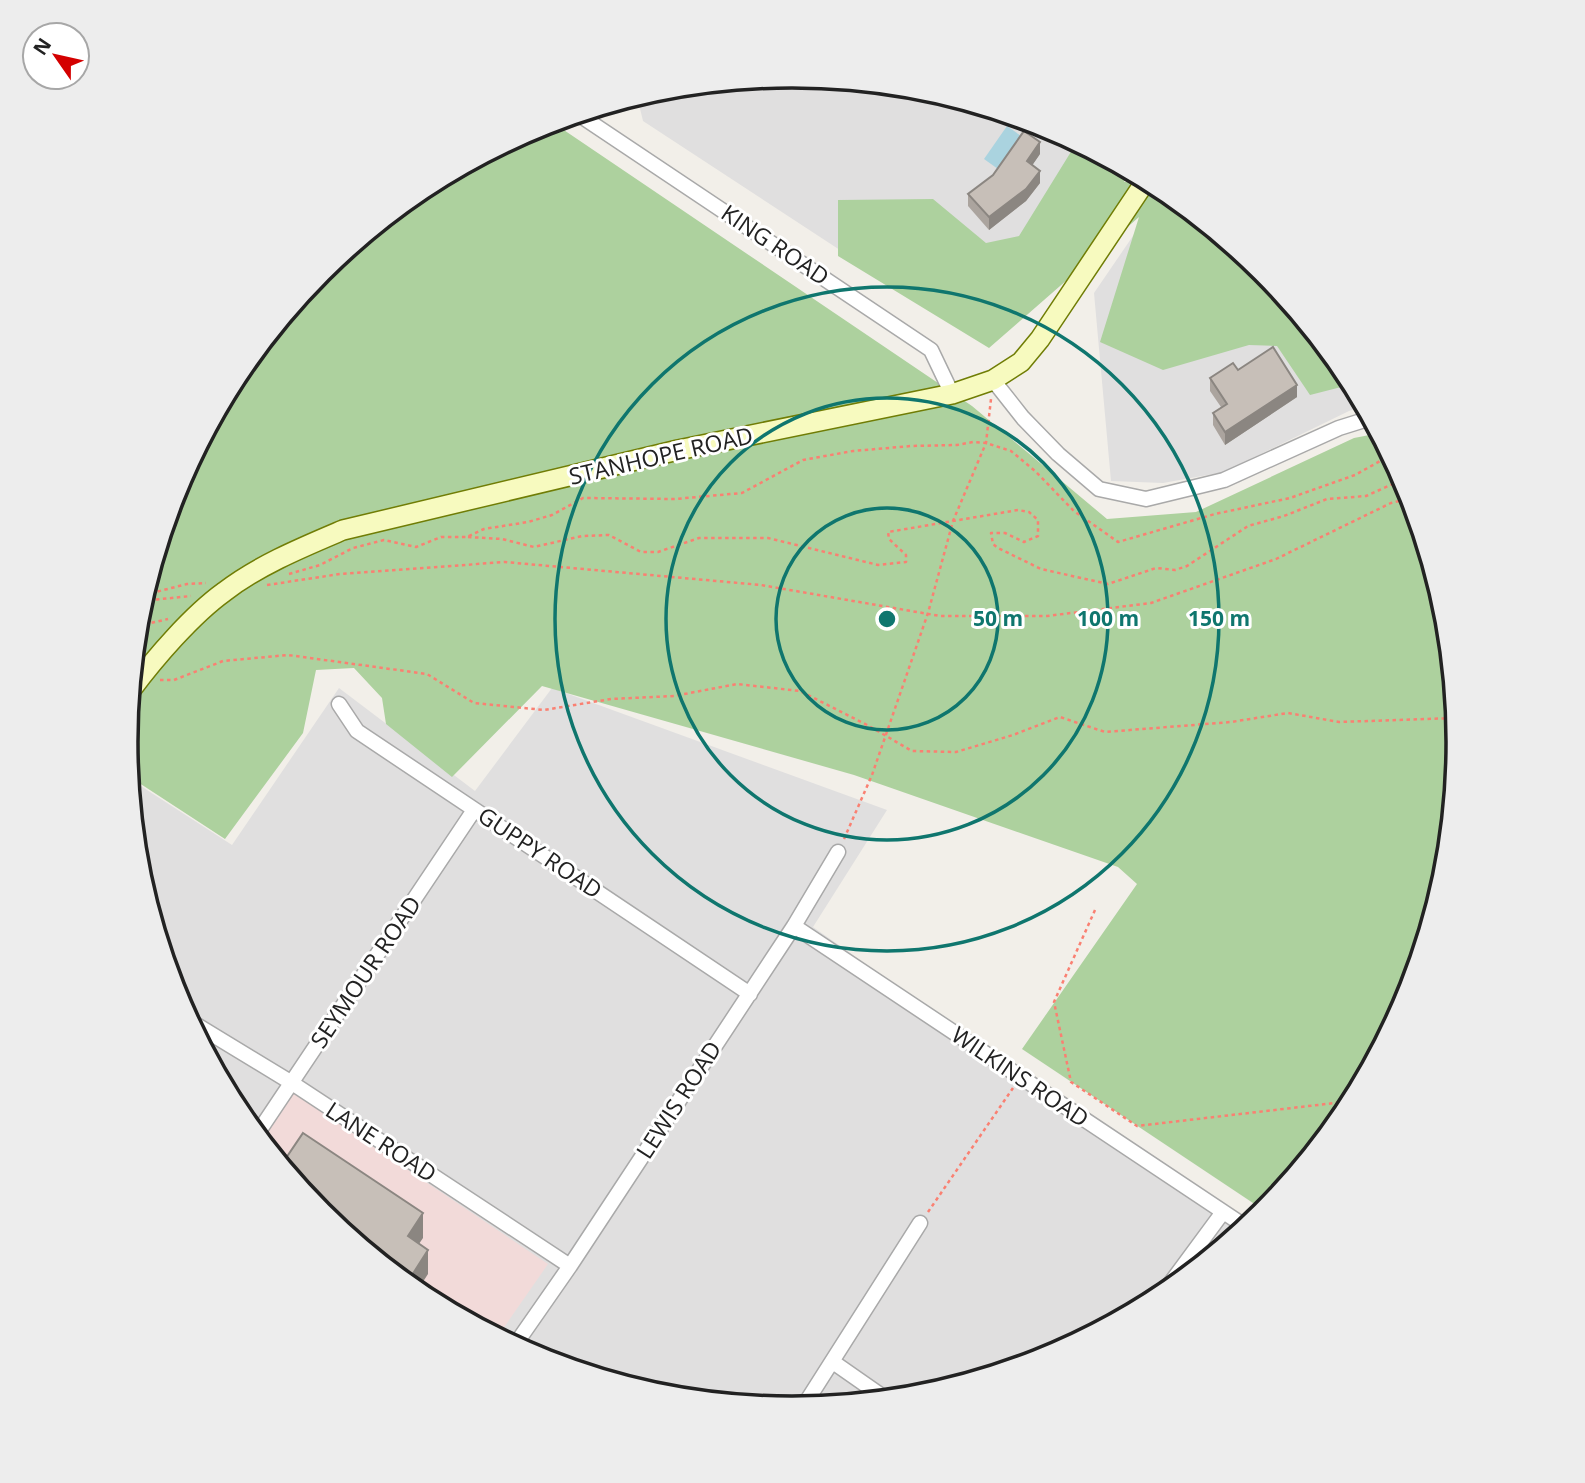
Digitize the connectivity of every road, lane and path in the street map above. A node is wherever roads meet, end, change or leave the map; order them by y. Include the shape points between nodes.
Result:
1 (588, 120) edge
2 (1141, 188) edge
3 (993, 380) junction
4 (952, 394) junction
5 (1362, 421) edge
6 (986, 443) junction
7 (1383, 460) edge
8 (1394, 484) edge
9 (1401, 501) edge
10 (953, 521) junction
11 (467, 537) junction
12 (280, 575) dead end
13 (214, 583) dead end
14 (262, 586) dead end
15 (156, 592) edge
16 (196, 596) dead end
17 (154, 600) edge
18 (928, 614) junction
19 (142, 677) edge
20 (141, 685) edge
21 (339, 704) dead end
22 (1445, 718) edge
23 (885, 735) junction
24 (474, 810) junction
25 (838, 852) joint
26 (1095, 909) dead end
27 (794, 926) junction
28 (750, 994) junction
29 (206, 1031) edge
30 (1020, 1077) junction
31 (292, 1083) junction
32 (1337, 1103) edge
33 (263, 1125) edge
34 (1223, 1212) junction
35 (1237, 1221) edge
36 (920, 1223) joint
37 (1184, 1265) edge
38 (570, 1266) junction
39 (521, 1336) edge
40 (833, 1362) junction
41 (875, 1390) edge
42 (811, 1395) edge

1 - 4 street, KING ROAD via 930,350
2 - 3 street, STANHOPE ROAD via 1040,339 1021,362
3 - 4 street, STANHOPE ROAD
3 - 5 street via 1058,454 1099,489 1146,499 1224,480
3 - 6 path
4 - 19 street, STANHOPE ROAD via 678,450 343,530 296,550 223,593
6 - 7 path via 1011,450 1073,511 1118,542 1290,498 1355,475
6 - 10 path
6 - 11 path via 853,451 803,460 742,493 675,499 583,498 552,515
8 - 10 path via 1366,496 1326,499 1248,526 1187,566 1156,568 1108,584 1041,569 993,544 991,533 1006,533 1024,542 1038,536 1038,520 1029,512
9 - 18 path via 1276,559 1151,603 1048,616
10 - 11 path via 888,532 889,539 906,555 906,562 878,565 768,538 699,538 658,552 641,552 609,534 534,547
10 - 18 path
11 - 12 path via 441,537 416,547 384,540
13 - 15 path
14 - 18 path via 340,574 505,562 761,585
16 - 17 path
18 - 23 path
20 - 23 path via 174,680 223,661 288,655 427,674 474,703 544,710 737,684 800,691
21 - 24 street, GUPPY ROAD via 357,731
22 - 23 path via 1339,722 1288,713 1105,732 1060,717 956,752 912,751
23 - 25 path
24 - 28 street, GUPPY ROAD
24 - 31 street, SEYMOUR ROAD
25 - 27 street, LEWIS ROAD
26 - 32 path via 1054,1002 1071,1082 1137,1126
27 - 28 street, LEWIS ROAD
27 - 30 street, WILKINS ROAD
28 - 38 street, LEWIS ROAD
29 - 31 street, LANE ROAD
30 - 34 street, WILKINS ROAD
30 - 36 path
31 - 33 street, SEYMOUR ROAD
31 - 38 street, LANE ROAD
34 - 35 street, WILKINS ROAD
34 - 37 street
36 - 40 street
38 - 39 street, LEWIS ROAD
40 - 41 street
40 - 42 street

